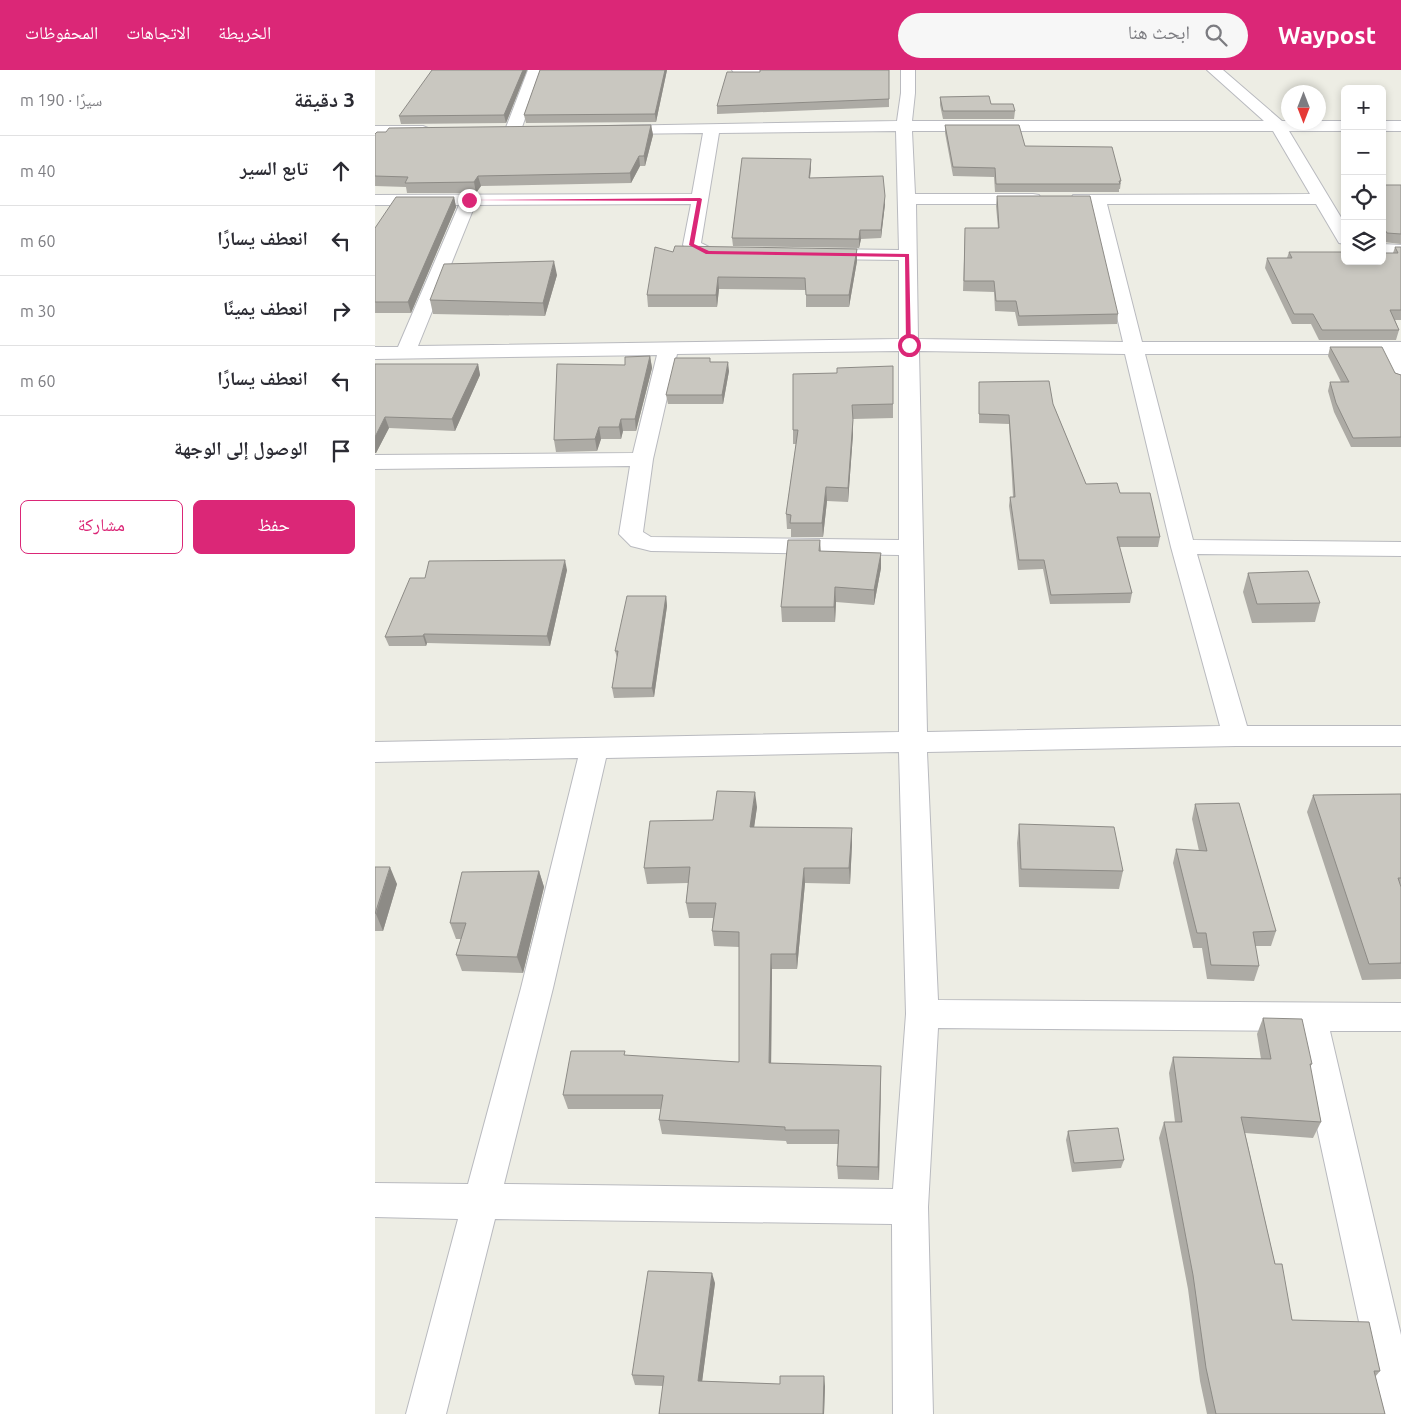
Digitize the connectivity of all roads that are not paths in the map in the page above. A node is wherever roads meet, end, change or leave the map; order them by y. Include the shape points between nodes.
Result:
1 (535, 70) edge
2 (739, 70) edge
3 (1214, 70) edge
4 (905, 71) edge
5 (811, 72) edge
6 (904, 126) junction
7 (1341, 126) edge
8 (1386, 126) edge
9 (1401, 126) edge
10 (1279, 127) junction
11 (712, 128) junction
12 (602, 129) edge
13 (533, 130) edge
14 (375, 131) edge
15 (434, 131) edge
16 (700, 199) junction
17 (907, 199) junction
18 (1047, 199) edge
19 (1067, 199) edge
20 (1097, 199) junction
21 (1322, 199) junction
22 (375, 200) edge
23 (469, 200) junction
24 (1341, 232) edge
25 (1386, 250) edge
26 (1401, 250) edge
27 (748, 253) edge
28 (798, 254) edge
29 (908, 255) junction
30 (909, 345) junction
31 (1135, 348) junction
32 (1394, 348) edge
33 (668, 349) junction
34 (375, 353) edge
35 (405, 353) junction
36 (1401, 377) edge
37 (642, 459) junction
38 (375, 462) edge
39 (1183, 547) junction
40 (911, 548) junction
41 (1401, 548) edge
42 (1236, 736) junction
43 (1401, 736) edge
44 (913, 743) junction
45 (594, 748) junction
46 (375, 752) edge
47 (922, 1014) junction
48 (1310, 1016) junction
49 (1401, 1017) edge
50 (375, 1200) edge
51 (482, 1203) junction
52 (910, 1207) junction
53 (426, 1414) edge
54 (913, 1414) edge
55 (1399, 1414) edge

1 - 13 street via 508,130
2 - 5 street
3 - 10 street
4 - 6 street via 909,93
6 - 10 street
6 - 11 street
6 - 17 street
7 - 10 street
8 - 9 street
10 - 21 street
11 - 12 street
11 - 16 street
14 - 15 street
16 - 23 street
16 - 27 street via 692,245 708,252
17 - 18 street
17 - 29 street
19 - 20 street
20 - 21 street
20 - 31 street
21 - 24 street
22 - 23 street
23 - 35 street
25 - 26 street
28 - 29 street
29 - 30 street
30 - 31 street
30 - 33 street
30 - 40 street
31 - 32 street
31 - 39 street
32 - 36 street
33 - 35 street
33 - 37 street
34 - 35 street
37 - 38 street
37 - 40 street via 631,534 639,541 651,544
39 - 41 street
39 - 42 street
40 - 44 street
42 - 43 street
42 - 44 street
44 - 45 street
44 - 47 street
45 - 46 street
45 - 51 street
47 - 48 street
47 - 52 street
48 - 49 street
48 - 55 street
50 - 51 street
51 - 52 street
51 - 53 street
52 - 54 street

